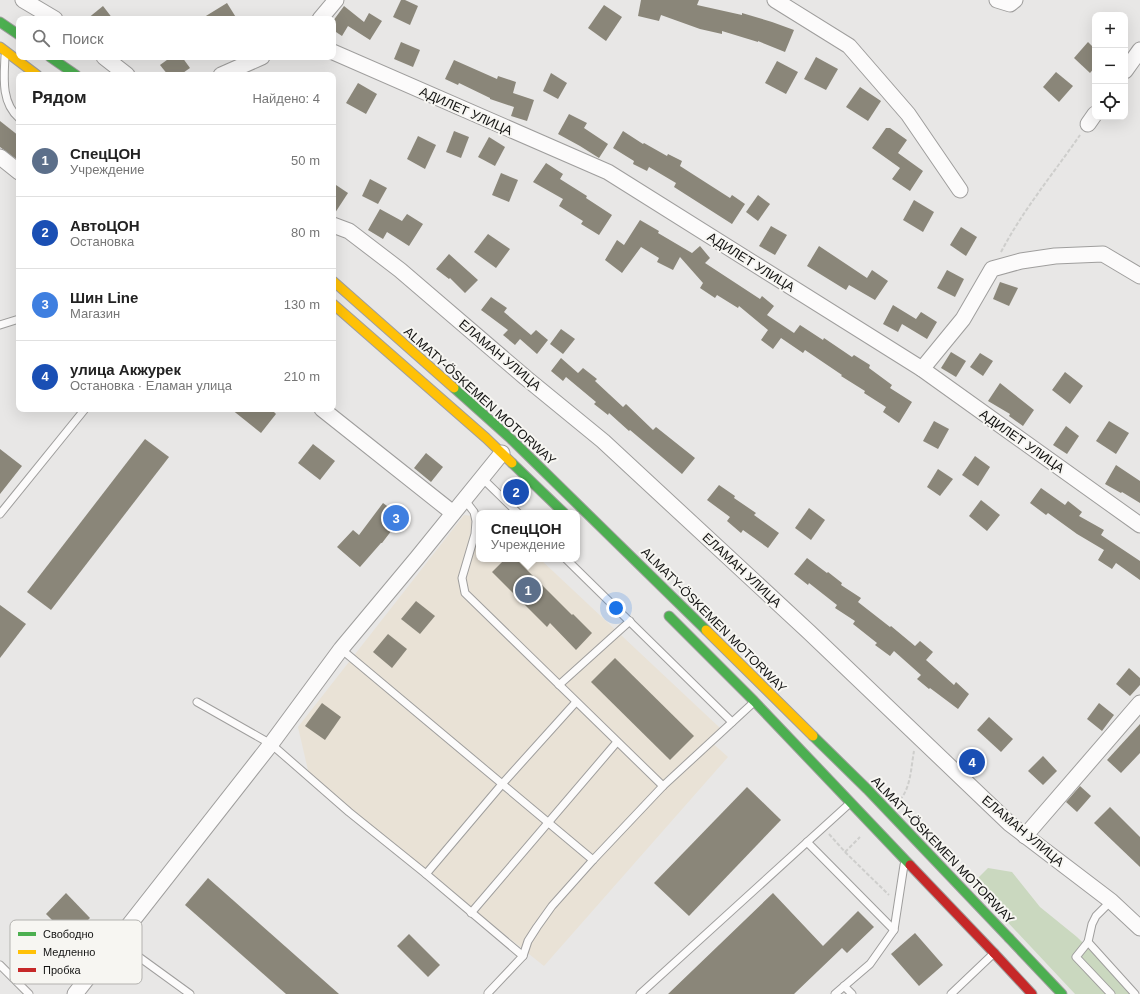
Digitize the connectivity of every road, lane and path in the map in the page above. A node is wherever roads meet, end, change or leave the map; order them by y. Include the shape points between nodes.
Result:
1 (24, 0) edge
2 (336, 0) edge
3 (775, 0) edge
4 (997, 0) edge
5 (1014, 0) edge
6 (50, 16) edge
7 (323, 16) edge
8 (0, 22) edge
9 (16, 33) edge
10 (3, 49) edge
11 (1140, 50) edge
12 (336, 53) edge
13 (16, 59) edge
14 (17, 60) edge
15 (54, 60) edge
16 (108, 60) edge
17 (255, 60) edge
18 (1128, 67) edge
19 (33, 72) edge
20 (72, 72) edge
21 (123, 72) edge
22 (228, 72) edge
23 (16, 114) edge
24 (1091, 119) edge
25 (0, 158) edge
26 (16, 170) edge
27 (960, 190) dead end
28 (336, 226) edge
29 (992, 269) junction
30 (1140, 276) edge
31 (336, 283) edge
32 (336, 307) edge
33 (16, 320) edge
34 (0, 325) edge
35 (922, 369) junction
36 (83, 412) edge
37 (326, 412) edge
38 (502, 453) junction
39 (482, 478) junction
40 (464, 499) junction
41 (515, 510) edge
42 (561, 510) edge
43 (453, 513) junction
44 (0, 514) edge
45 (1140, 525) edge
46 (569, 562) edge
47 (664, 610) dead end
48 (630, 622) junction
49 (341, 649) junction
50 (559, 685) junction
51 (754, 701) junction
52 (197, 702) dead end
53 (576, 702) junction
54 (1140, 703) edge
55 (732, 722) junction
56 (916, 734) junction
57 (617, 742) junction
58 (271, 744) junction
59 (503, 783) junction
60 (663, 786) junction
61 (851, 802) junction
62 (888, 811) junction
63 (549, 821) junction
64 (872, 824) junction
65 (823, 828) junction
66 (1025, 836) junction
67 (807, 842) junction
68 (845, 852) junction
69 (905, 858) junction
70 (593, 860) junction
71 (426, 874) junction
72 (898, 901) junction
73 (1111, 901) junction
74 (471, 913) junction
75 (133, 920) edge
76 (1140, 928) edge
77 (894, 930) junction
78 (1088, 942) junction
79 (1001, 945) junction
80 (523, 956) junction
81 (142, 959) edge
82 (0, 965) edge
83 (10, 975) edge
84 (19, 984) edge
85 (83, 984) edge
86 (844, 986) junction
87 (488, 993) dead end
88 (29, 994) edge
89 (75, 994) edge
90 (190, 994) edge
91 (640, 994) edge
92 (834, 994) edge
93 (852, 994) edge
94 (951, 994) edge
95 (1032, 994) edge
96 (1062, 994) edge
97 (1111, 994) edge
98 (1135, 994) edge

1 - 6 street
2 - 7 street
3 - 27 street via 849,46 908,114
4 - 5 street via 1010,4
8 - 9 main road
10 - 13 main road
10 - 23 lane via 4,82 8,103
11 - 18 street
12 - 35 street, АДИЛЕТ УЛИЦА via 608,172
14 - 19 main road
15 - 20 main road
16 - 21 street
17 - 22 street
24 - 29 path via 1013,229
25 - 26 street
28 - 56 street, ЕЛАМАН УЛИЦА via 349,231 400,270 603,441 810,632
29 - 30 street via 1055,256 1103,254
29 - 35 street via 963,319
31 - 62 main road, ALMATY-ÖSKEMEN MOTORWAY via 512,440
32 - 38 main road, ALMATY-ÖSKEMEN MOTORWAY
33 - 34 lane
35 - 45 street, АДИЛЕТ УЛИЦА
36 - 44 lane
37 - 43 street
38 - 39 street
38 - 42 main road, ALMATY-ÖSKEMEN MOTORWAY
39 - 40 street
39 - 41 lane
40 - 43 street
40 - 50 lane via 474,512 476,521 475,534 462,578 465,594
43 - 49 street
46 - 48 lane
47 - 51 main road, ALMATY-ÖSKEMEN MOTORWAY
48 - 50 lane
48 - 55 lane
49 - 58 street
49 - 59 lane
50 - 53 lane
51 - 55 lane
51 - 61 main road, ALMATY-ÖSKEMEN MOTORWAY
52 - 58 lane
53 - 57 lane
53 - 59 lane
54 - 66 street
55 - 60 lane
56 - 62 path via 906,791
56 - 66 street, ЕЛАМАН УЛИЦА
57 - 60 lane
57 - 63 lane
58 - 71 lane
58 - 75 street
59 - 63 lane
59 - 71 lane
60 - 70 lane
61 - 64 main road, ALMATY-ÖSKEMEN MOTORWAY
61 - 65 lane
62 - 79 main road, ALMATY-ÖSKEMEN MOTORWAY
63 - 70 lane
63 - 74 lane
64 - 68 path
64 - 69 main road, ALMATY-ÖSKEMEN MOTORWAY
65 - 67 lane
65 - 68 path
66 - 73 street, ЕЛАМАН УЛИЦА
67 - 77 lane
67 - 91 lane
68 - 72 path via 886,893
69 - 72 lane
69 - 79 main road, ALMATY-ÖSKEMEN MOTORWAY
70 - 80 lane via 536,927
71 - 74 lane
72 - 77 lane
73 - 76 street, ЕЛАМАН УЛИЦА
73 - 78 lane via 1096,916
74 - 80 lane
77 - 86 lane via 870,964
78 - 97 lane via 1076,959
78 - 98 lane
79 - 94 lane
79 - 95 main road, ALMATY-ÖSKEMEN MOTORWAY
79 - 96 main road, ALMATY-ÖSKEMEN MOTORWAY
80 - 87 lane
81 - 90 lane
82 - 83 lane
84 - 88 lane
85 - 89 street
86 - 92 lane
86 - 93 lane

